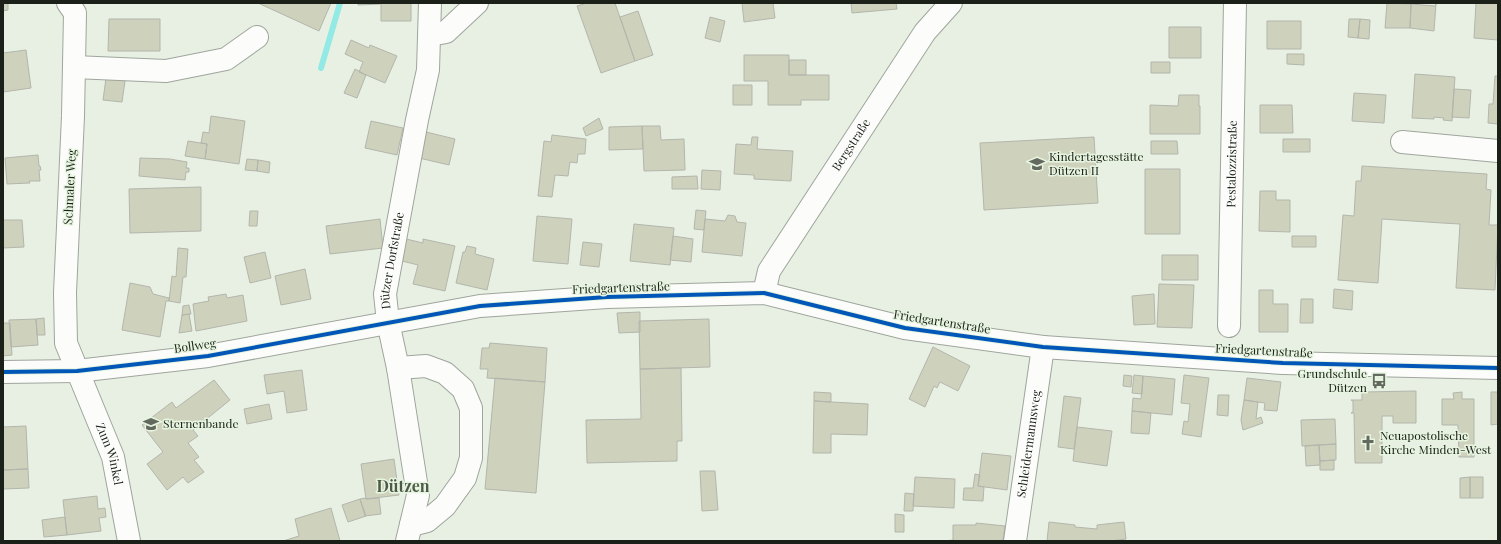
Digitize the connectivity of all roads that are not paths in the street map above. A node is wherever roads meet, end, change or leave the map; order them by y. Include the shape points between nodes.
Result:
1 (68, 3) edge
2 (430, 3) edge
3 (477, 3) edge
4 (951, 3) edge
5 (1235, 3) edge
6 (430, 35) junction
7 (257, 37) dead end
8 (74, 67) junction
9 (1402, 142) dead end
10 (1498, 151) edge
11 (764, 293) junction
12 (388, 322) junction
13 (1228, 326) dead end
14 (1043, 346) junction
15 (398, 368) junction
16 (1498, 368) edge
17 (77, 371) junction
18 (3, 372) edge
19 (409, 533) edge
20 (129, 541) edge
21 (1015, 541) edge

1 - 8 street, Schmaler Weg via 74,13
2 - 6 street, Dützer Dorfstraße
3 - 6 street via 446,32
4 - 11 street, Bergstraße via 925,32 769,271
5 - 13 street, Pestalozzistraße
6 - 12 street, Dützer Dorfstraße via 428,70 384,294
7 - 8 street via 226,59 166,71
8 - 17 street, Schmaler Weg via 65,293 66,343
9 - 10 street
11 - 12 street, Friedgartenstraße via 607,297 480,306
11 - 14 street, Friedgartenstraße via 906,328
12 - 15 street, Dützer Dorfstraße
12 - 17 street, Bollweg via 208,356
14 - 16 street, Friedgartenstraße via 1283,364
14 - 21 street, Schleidermannsweg
15 - 19 street, Dützer Dorfstraße via 418,495
15 - 19 street via 426,366 444,373 462,389 470,408 471,458 465,478 445,506
17 - 18 street, Bollweg
17 - 20 street, Zum Winkel via 113,457

